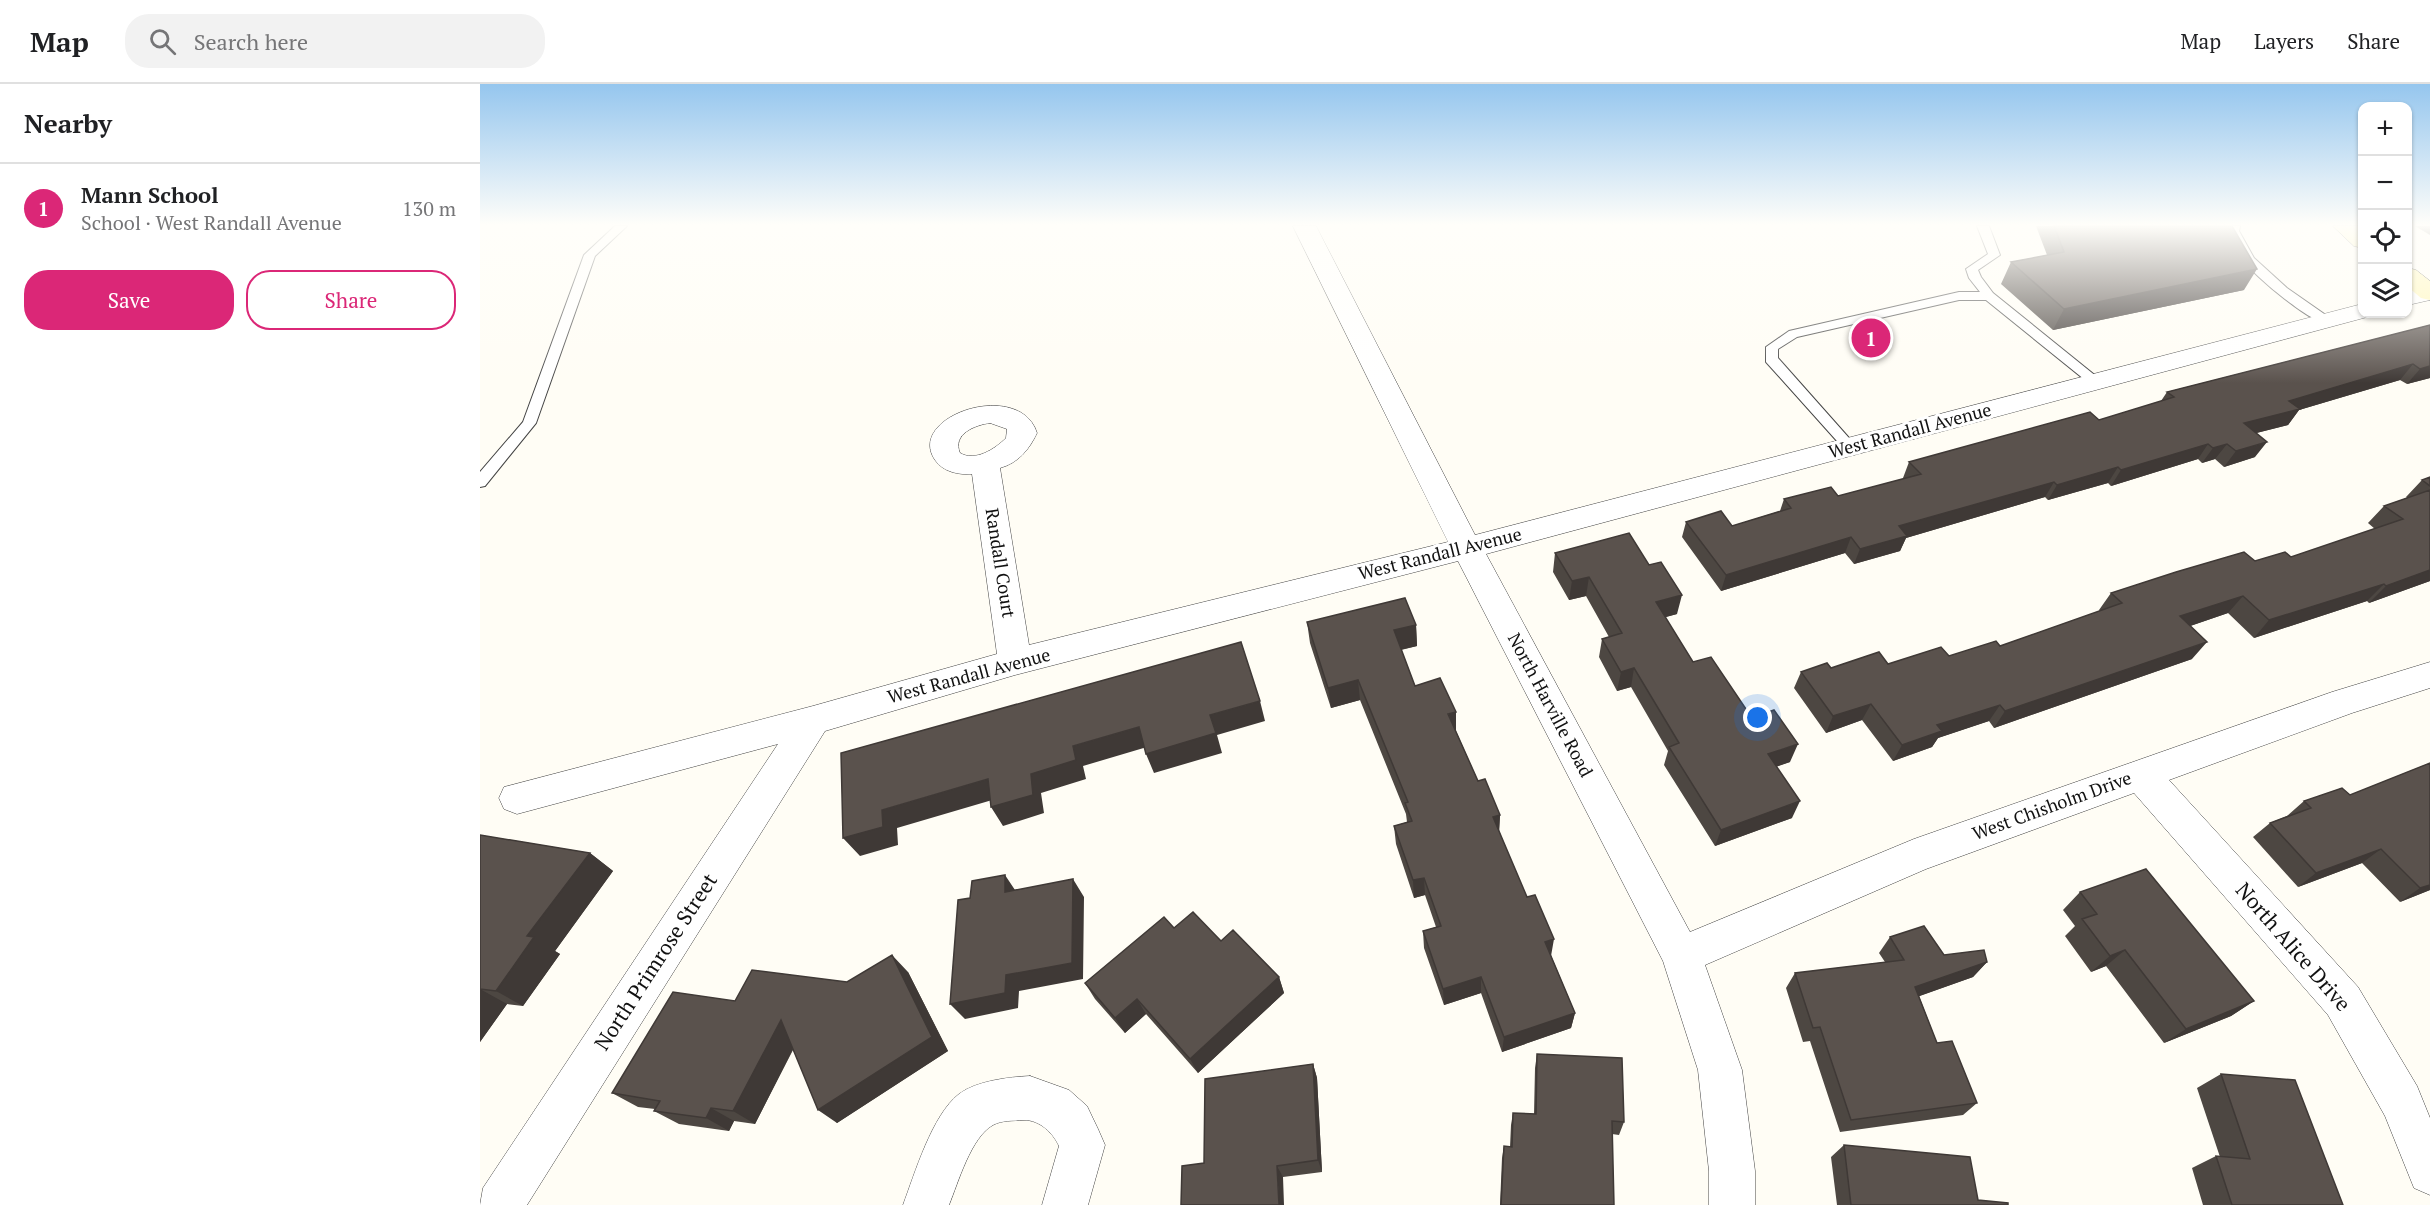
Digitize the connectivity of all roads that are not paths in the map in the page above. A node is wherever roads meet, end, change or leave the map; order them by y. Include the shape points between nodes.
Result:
1 (582, 278) edge
2 (1330, 278) edge
3 (1975, 278) edge
4 (2269, 278) edge
5 (2412, 278) edge
6 (2430, 292) edge
7 (1989, 296) junction
8 (2412, 297) edge
9 (2358, 312) edge
10 (2326, 321) junction
11 (2095, 381) junction
12 (1850, 447) junction
13 (985, 464) dead end
14 (480, 482) edge
15 (1467, 548) junction
16 (1015, 662) junction
17 (2430, 675) edge
18 (813, 720) junction
19 (2141, 775) junction
20 (517, 798) dead end
21 (1681, 955) junction
22 (2430, 1172) edge
23 (510, 1203) edge
24 (926, 1205) edge
25 (1065, 1205) edge
26 (1732, 1205) edge

1 - 14 lane via 529,423
2 - 15 street, North Harville Road
3 - 7 lane
4 - 10 lane
5 - 6 street
6 - 8 street
7 - 11 lane
7 - 12 lane via 1959,296 1792,334 1772,346 1771,359
9 - 10 street, West Randall Avenue
10 - 11 street, West Randall Avenue
11 - 12 street, West Randall Avenue
12 - 15 street, West Randall Avenue
13 - 16 street, Randall Court
15 - 16 street, West Randall Avenue
15 - 21 street, North Harville Road
16 - 18 street, West Randall Avenue
17 - 19 street, West Chisholm Drive
18 - 20 street, West Randall Avenue
18 - 23 street, North Primrose Street
19 - 21 street, West Chisholm Drive via 1914,856
19 - 22 street, North Alice Drive via 2343,1000 2402,1102
21 - 26 street, North Harville Road via 1720,1070 1732,1171
24 - 25 street via 952,1138 975,1110 1003,1098 1030,1098 1053,1106 1071,1122 1082,1145

